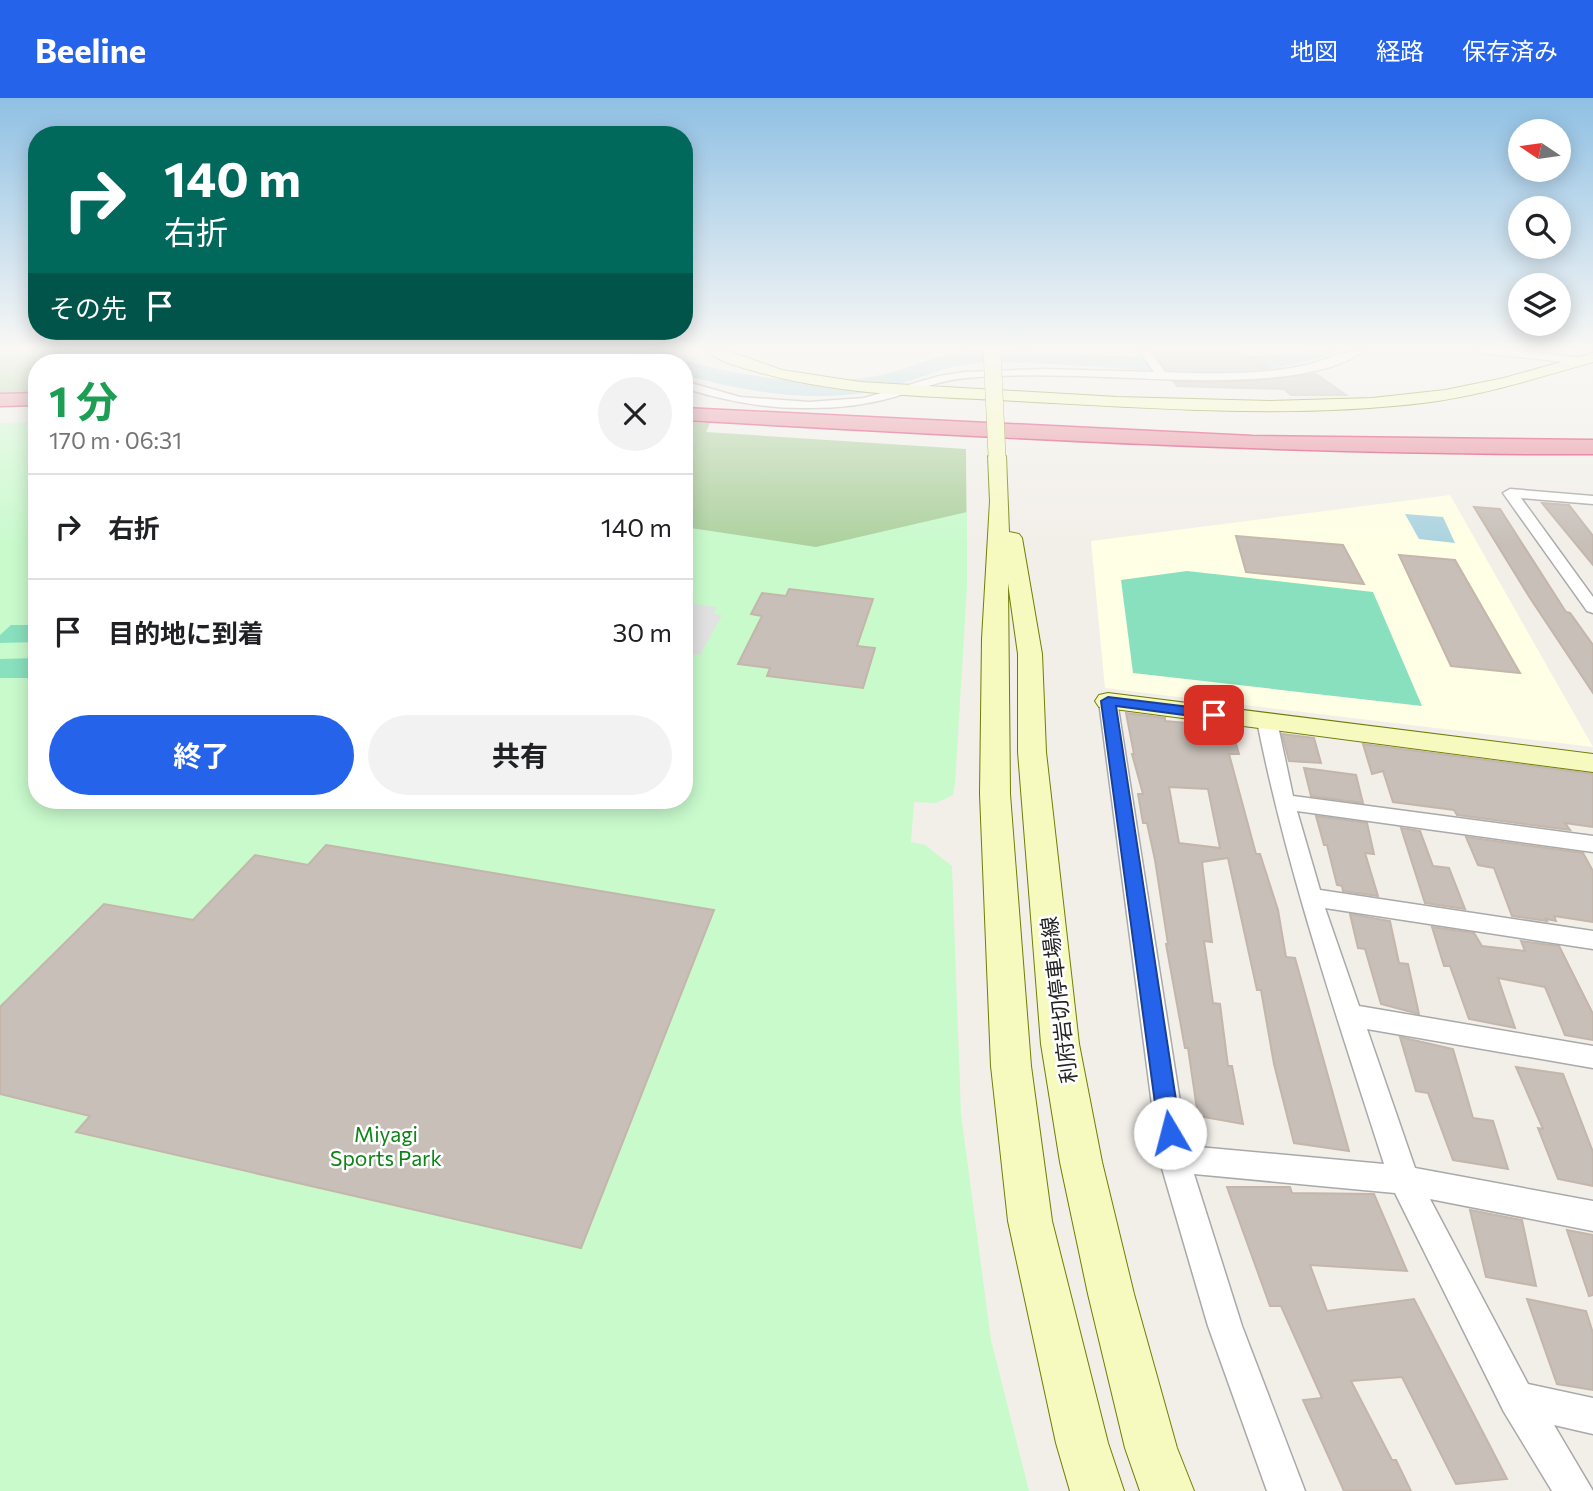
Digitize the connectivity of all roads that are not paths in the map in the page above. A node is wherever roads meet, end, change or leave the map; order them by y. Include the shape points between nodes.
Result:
1 (701, 415) edge
2 (995, 415) edge
3 (1593, 447) edge
4 (1593, 500) edge
5 (1000, 501) junction
6 (1593, 608) edge
7 (1108, 701) joint
8 (1267, 721) junction
9 (1593, 762) edge
10 (1284, 802) junction
11 (1593, 844) edge
12 (1310, 897) junction
13 (1593, 940) edge
14 (1350, 1015) junction
15 (1593, 1058) edge
16 (1174, 1158) junction
17 (1404, 1181) junction
18 (1593, 1216) edge
19 (1517, 1399) junction
20 (1593, 1416) edge
21 (1097, 1491) edge
22 (1167, 1491) edge
23 (1286, 1491) edge
24 (1574, 1491) edge

1 - 3 highway via 1280,444
2 - 5 main road, 利府岩切停車場線, bridge
4 - 6 street via 1510,493
5 - 21 main road, 利府岩切停車場線 via 994,639 995,794 1011,1066 1030,1221
5 - 22 main road, 利府岩切停車場線 via 1011,530 1030,654 1032,752 1060,1044 1111,1294 1151,1448
7 - 8 main road
7 - 16 street
8 - 9 main road
8 - 10 street
10 - 11 street
10 - 12 street
12 - 13 street
12 - 14 street
14 - 15 street
14 - 17 street
16 - 17 street
16 - 23 street via 1225,1326
17 - 18 street
17 - 19 street
19 - 20 street
19 - 24 street

